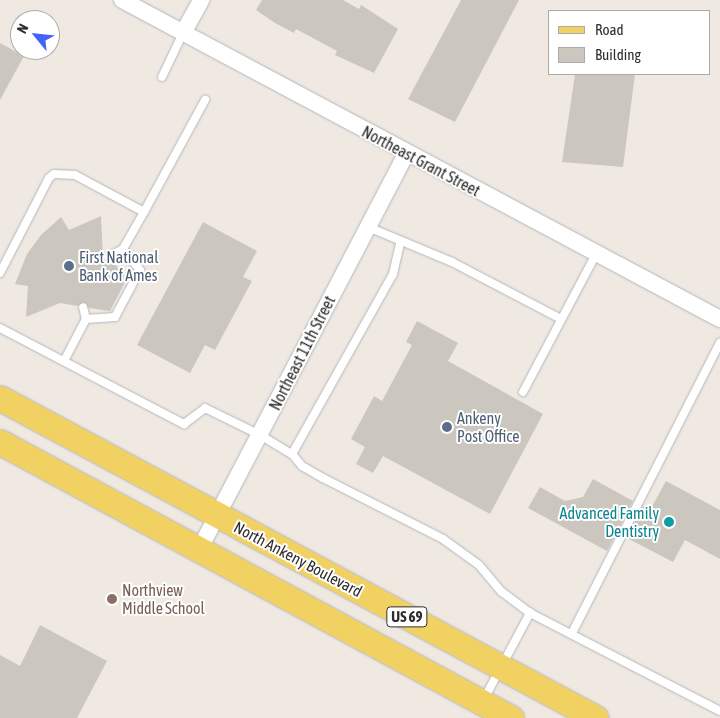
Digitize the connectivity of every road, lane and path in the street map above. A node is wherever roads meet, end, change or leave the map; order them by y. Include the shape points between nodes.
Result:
1 (122, 0) edge
2 (201, 0) edge
3 (183, 33) junction
4 (162, 77) dead end
5 (205, 100) dead end
6 (406, 154) junction
7 (144, 212) junction
8 (368, 227) junction
9 (400, 243) junction
10 (123, 249) junction
11 (596, 254) junction
12 (108, 257) dead end
13 (0, 273) edge
14 (83, 306) dead end
15 (86, 319) junction
16 (561, 319) junction
17 (720, 319) edge
18 (0, 328) edge
19 (720, 342) edge
20 (64, 362) junction
21 (523, 392) dead end
22 (0, 398) edge
23 (260, 435) junction
24 (0, 442) edge
25 (292, 454) junction
26 (218, 516) junction
27 (198, 552) junction
28 (530, 613) junction
29 (572, 633) junction
30 (502, 668) junction
31 (482, 703) junction
32 (720, 711) edge
33 (510, 718) edge
34 (596, 718) edge

1 - 3 street, Northeast Grant Street
2 - 3 street
3 - 4 lane
3 - 6 street, Northeast Grant Street
5 - 7 lane
6 - 8 street, Northeast 11th Street
6 - 11 street, Northeast Grant Street
7 - 10 lane
7 - 13 lane via 75,175 54,174
8 - 9 lane
8 - 23 street, Northeast 11th Street
9 - 16 lane via 452,262
9 - 25 lane via 393,274
10 - 12 lane
10 - 15 lane via 140,270 115,317
11 - 16 lane
11 - 17 street, Northeast Grant Street
14 - 15 lane
15 - 20 lane
16 - 21 lane
18 - 20 lane
19 - 29 lane
20 - 23 lane via 184,424 205,408
22 - 26 main road, North Ankeny Boulevard / US 69
23 - 25 lane
23 - 26 street, Northeast 11th Street
24 - 27 main road, US 69
25 - 28 lane via 302,466 323,478 443,539 479,565 502,592
26 - 27 street, Northeast 11th Street
26 - 30 main road, North Ankeny Boulevard / US 69
27 - 31 main road, US 69
28 - 29 lane
28 - 30 lane
29 - 32 lane
30 - 31 lane
30 - 34 main road, North Ankeny Boulevard / US 69
31 - 33 main road, US 69

